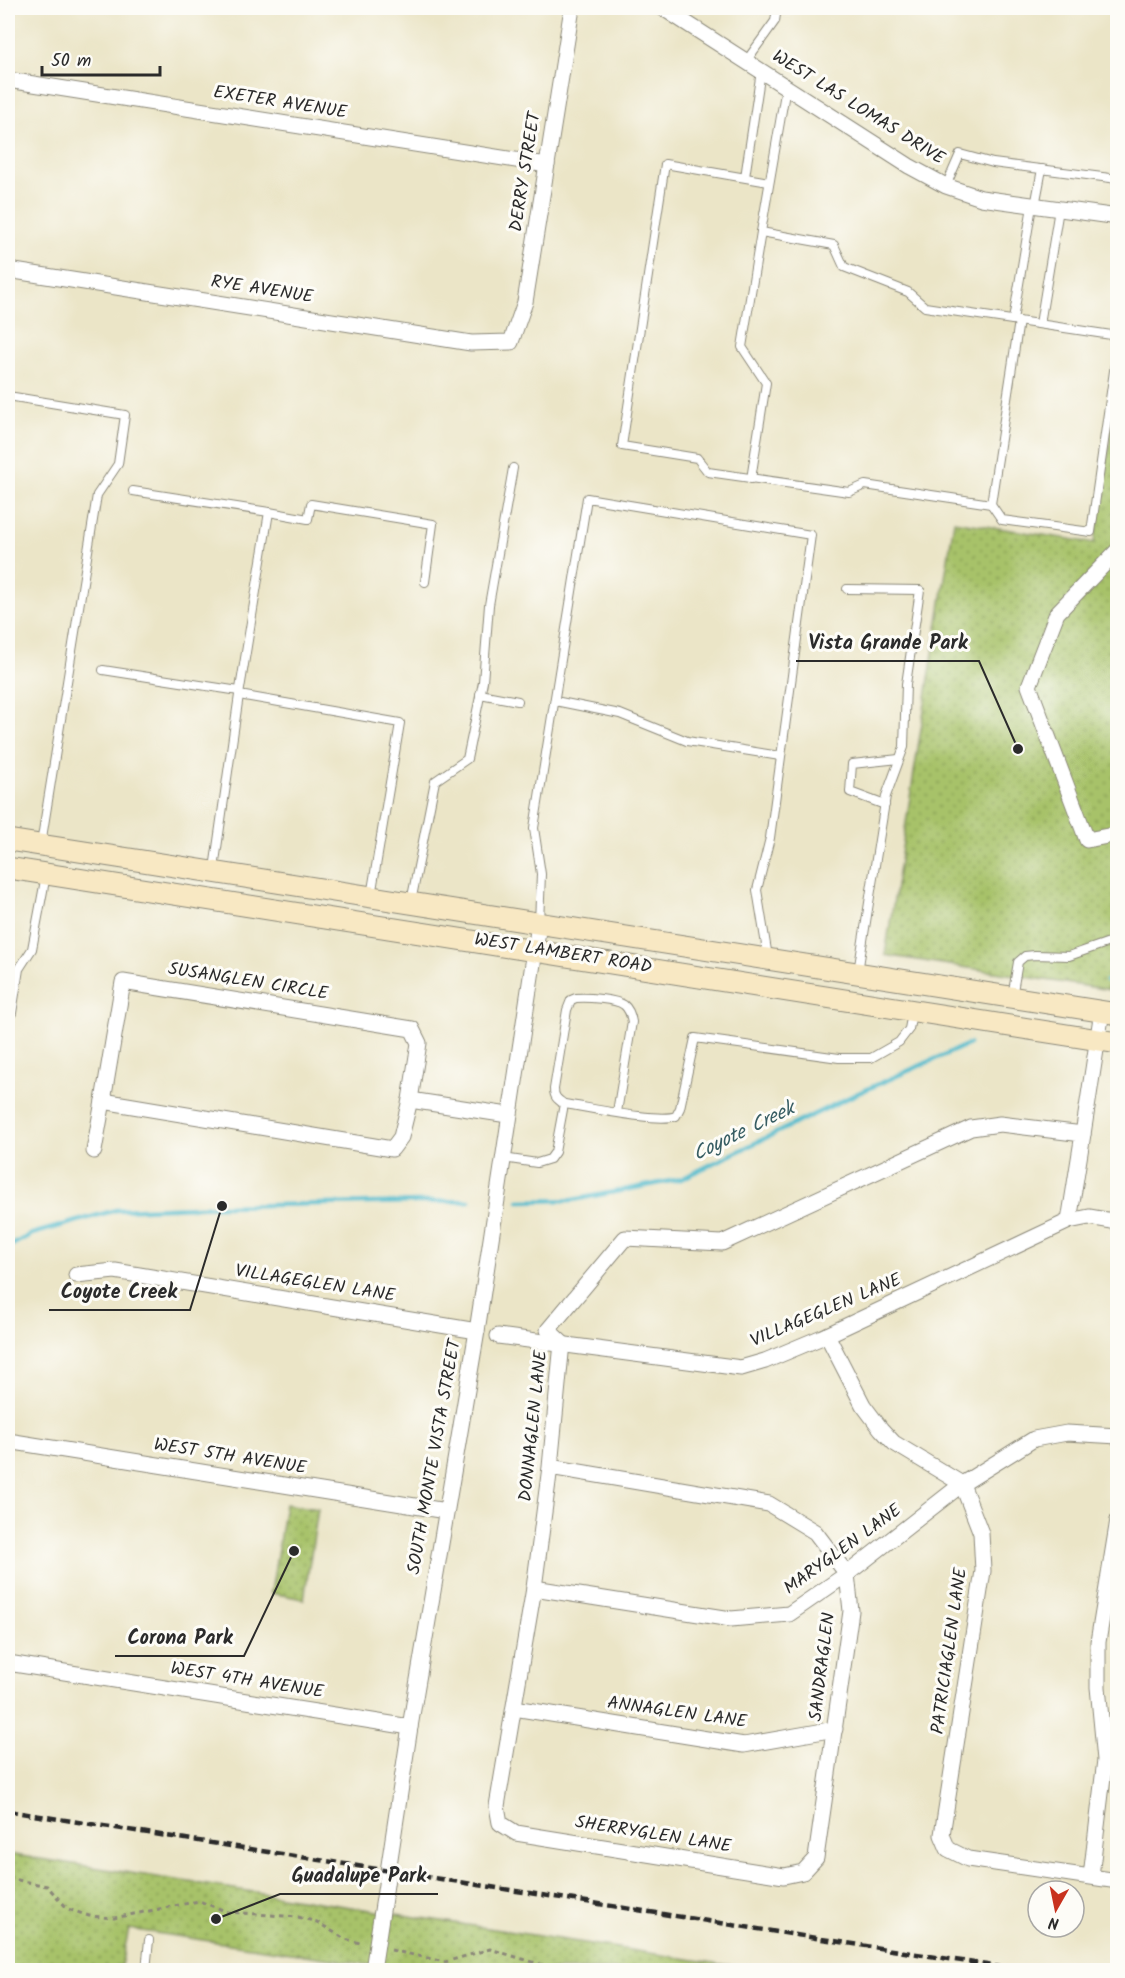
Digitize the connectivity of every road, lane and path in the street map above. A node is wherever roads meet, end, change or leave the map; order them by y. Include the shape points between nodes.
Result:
1 (572, 8) edge
2 (663, 8) edge
3 (777, 8) edge
4 (681, 12) edge
5 (747, 60) junction
6 (762, 70) junction
7 (8, 80) edge
8 (786, 87) junction
9 (547, 165) junction
10 (1042, 169) junction
11 (745, 177) junction
12 (1118, 179) edge
13 (769, 182) junction
14 (946, 186) junction
15 (1034, 206) junction
16 (1059, 209) junction
17 (1118, 217) edge
18 (761, 232) junction
19 (8, 270) edge
20 (1016, 321) junction
21 (1040, 324) junction
22 (1118, 336) edge
23 (512, 342) joint
24 (1118, 343) edge
25 (8, 396) edge
26 (513, 468) dead end
27 (751, 479) junction
28 (133, 491) dead end
29 (991, 504) junction
30 (269, 513) junction
31 (1118, 550) edge
32 (425, 582) dead end
33 (848, 590) dead end
34 (103, 670) dead end
35 (239, 693) junction
36 (480, 694) junction
37 (518, 701) dead end
38 (555, 701) junction
39 (780, 756) junction
40 (899, 759) junction
41 (885, 805) junction
42 (1118, 834) edge
43 (8, 840) edge
44 (41, 846) junction
45 (8, 868) edge
46 (46, 874) junction
47 (213, 874) junction
48 (370, 897) junction
49 (410, 904) junction
50 (538, 924) junction
51 (1118, 939) edge
52 (536, 950) junction
53 (768, 959) junction
54 (858, 974) junction
55 (1012, 998) junction
56 (912, 1010) junction
57 (8, 1012) edge
58 (1110, 1013) edge
59 (1108, 1041) edge
60 (103, 1101) junction
61 (410, 1101) junction
62 (564, 1104) junction
63 (617, 1112) junction
64 (508, 1115) junction
65 (1083, 1134) junction
66 (94, 1151) dead end
67 (502, 1158) junction
68 (1069, 1221) junction
69 (1118, 1222) edge
70 (76, 1275) dead end
71 (477, 1331) junction
72 (827, 1335) junction
73 (498, 1336) dead end
74 (562, 1343) junction
75 (1118, 1436) edge
76 (8, 1440) edge
77 (550, 1467) junction
78 (962, 1484) junction
79 (446, 1511) junction
80 (1118, 1520) edge
81 (1114, 1563) edge
82 (847, 1574) junction
83 (534, 1588) junction
84 (8, 1663) edge
85 (514, 1708) junction
86 (410, 1727) junction
87 (835, 1730) junction
88 (1111, 1761) edge
89 (500, 1823) joint
90 (803, 1872) joint
91 (1091, 1876) junction
92 (8, 1878) edge
93 (1118, 1881) edge
94 (149, 1940) dead end
95 (377, 1947) junction
96 (146, 1971) edge
97 (374, 1971) edge
98 (559, 1971) edge

1 - 9 street, DERRY STREET
2 - 4 street, WEST LAS LOMAS DRIVE
3 - 5 lane via 775,21
4 - 5 street, WEST LAS LOMAS DRIVE
5 - 6 street, WEST LAS LOMAS DRIVE
6 - 8 street, WEST LAS LOMAS DRIVE
6 - 11 lane
7 - 9 street, EXETER AVENUE
8 - 13 lane
8 - 14 street, WEST LAS LOMAS DRIVE
9 - 23 street, DERRY STREET via 525,302
10 - 12 lane
10 - 14 lane via 960,154
10 - 15 lane
11 - 13 lane
11 - 27 lane via 665,164 622,446 697,458 708,472
13 - 18 lane
14 - 15 street, WEST LAS LOMAS DRIVE via 981,198
15 - 16 street, WEST LAS LOMAS DRIVE
15 - 20 lane
16 - 17 street, WEST LAS LOMAS DRIVE
16 - 21 lane
18 - 20 lane via 834,245 844,267 908,292 925,307
18 - 27 lane via 742,347 766,383
19 - 23 street, RYE AVENUE via 471,343
20 - 21 lane
20 - 29 lane
21 - 22 lane
24 - 29 lane via 1090,532 1002,520
25 - 44 lane via 125,415 118,464 97,495
26 - 36 lane via 489,604
27 - 29 lane via 849,492 866,486
28 - 30 lane
30 - 32 lane via 308,519 311,504 433,524
30 - 35 lane
31 - 42 street via 1057,613 1029,686 1087,840
33 - 40 lane via 920,590 906,684 904,747
34 - 35 lane
35 - 47 lane
35 - 48 lane via 400,723
36 - 37 lane
36 - 49 lane via 467,759 435,781
38 - 39 lane via 620,714 687,741
38 - 39 lane via 587,498 811,535
38 - 50 lane via 534,828 541,874
39 - 53 lane via 770,838 758,890
40 - 41 lane
40 - 41 lane via 852,764 850,792
41 - 54 lane
43 - 44 main road, WEST LAMBERT ROAD
44 - 47 main road, WEST LAMBERT ROAD
45 - 46 main road, WEST LAMBERT ROAD
46 - 52 main road, WEST LAMBERT ROAD
46 - 57 lane via 32,950 19,969 12,1013
47 - 48 main road, WEST LAMBERT ROAD
48 - 49 main road, WEST LAMBERT ROAD
49 - 50 main road, WEST LAMBERT ROAD
50 - 52 street, SOUTH MONTE VISTA STREET
50 - 53 main road, WEST LAMBERT ROAD
51 - 55 lane via 1069,956 1025,956 1018,962
52 - 56 main road, WEST LAMBERT ROAD
52 - 64 street, SOUTH MONTE VISTA STREET
53 - 54 main road, WEST LAMBERT ROAD
54 - 55 main road, WEST LAMBERT ROAD
55 - 58 main road, WEST LAMBERT ROAD
56 - 59 main road, WEST LAMBERT ROAD
56 - 63 lane via 909,1029 899,1042 863,1059 695,1038 683,1101 676,1116 666,1119
58 - 59 street
59 - 65 street
60 - 61 street, SUSANGLEN CIRCLE via 393,1149 401,1137
60 - 61 street, SUSANGLEN CIRCLE via 123,982 412,1029 419,1043
60 - 66 street, SUSANGLEN CIRCLE
61 - 64 street
62 - 63 lane
62 - 63 lane via 554,1095 554,1089 567,1010 571,1000 590,998 623,1004 631,1016
62 - 67 lane via 550,1160 537,1163
64 - 67 street, SOUTH MONTE VISTA STREET
65 - 68 street
65 - 74 street, DONNAGLEN LANE via 1000,1124 970,1128 722,1243 625,1238 548,1330
67 - 71 street, SOUTH MONTE VISTA STREET
68 - 69 street, VILLAGEGLEN LANE via 1089,1217
68 - 72 street, VILLAGEGLEN LANE
70 - 71 street, VILLAGEGLEN LANE via 115,1271
71 - 79 street, SOUTH MONTE VISTA STREET
72 - 74 street, VILLAGEGLEN LANE via 741,1368
72 - 78 street via 863,1405 881,1429 894,1443
73 - 74 street, VILLAGEGLEN LANE
74 - 77 street, DONNAGLEN LANE
75 - 78 street, MARYGLEN LANE via 1067,1433 1034,1439
76 - 79 street, WEST 5TH AVENUE
77 - 82 street via 769,1504 815,1532
77 - 83 street, DONNAGLEN LANE
78 - 82 street, MARYGLEN LANE
78 - 91 street, PATRICIAGLEN LANE via 981,1533 983,1571 942,1835 948,1850 968,1859
79 - 86 street, SOUTH MONTE VISTA STREET
80 - 81 street
81 - 88 street via 1098,1642 1098,1687
82 - 83 street, MARYGLEN LANE via 789,1614 732,1619
82 - 87 street, SANDRAGLEN via 851,1611
83 - 85 street, DONNAGLEN LANE
84 - 86 street, WEST 4TH AVENUE
85 - 87 street, ANNAGLEN LANE via 744,1745
85 - 89 street, DONNAGLEN LANE via 497,1806
86 - 95 street, SOUTH MONTE VISTA STREET
87 - 90 street, SANDRAGLEN via 816,1858
88 - 91 street
89 - 90 street, SHERRYGLEN LANE via 516,1833 784,1876
91 - 93 street, PATRICIAGLEN LANE
92 - 95 path via 47,1887 68,1909 89,1917 114,1918 199,1901 228,1912 298,1917 317,1922 345,1939
94 - 96 lane
95 - 97 street, SOUTH MONTE VISTA STREET
95 - 98 path via 445,1962 490,1949

